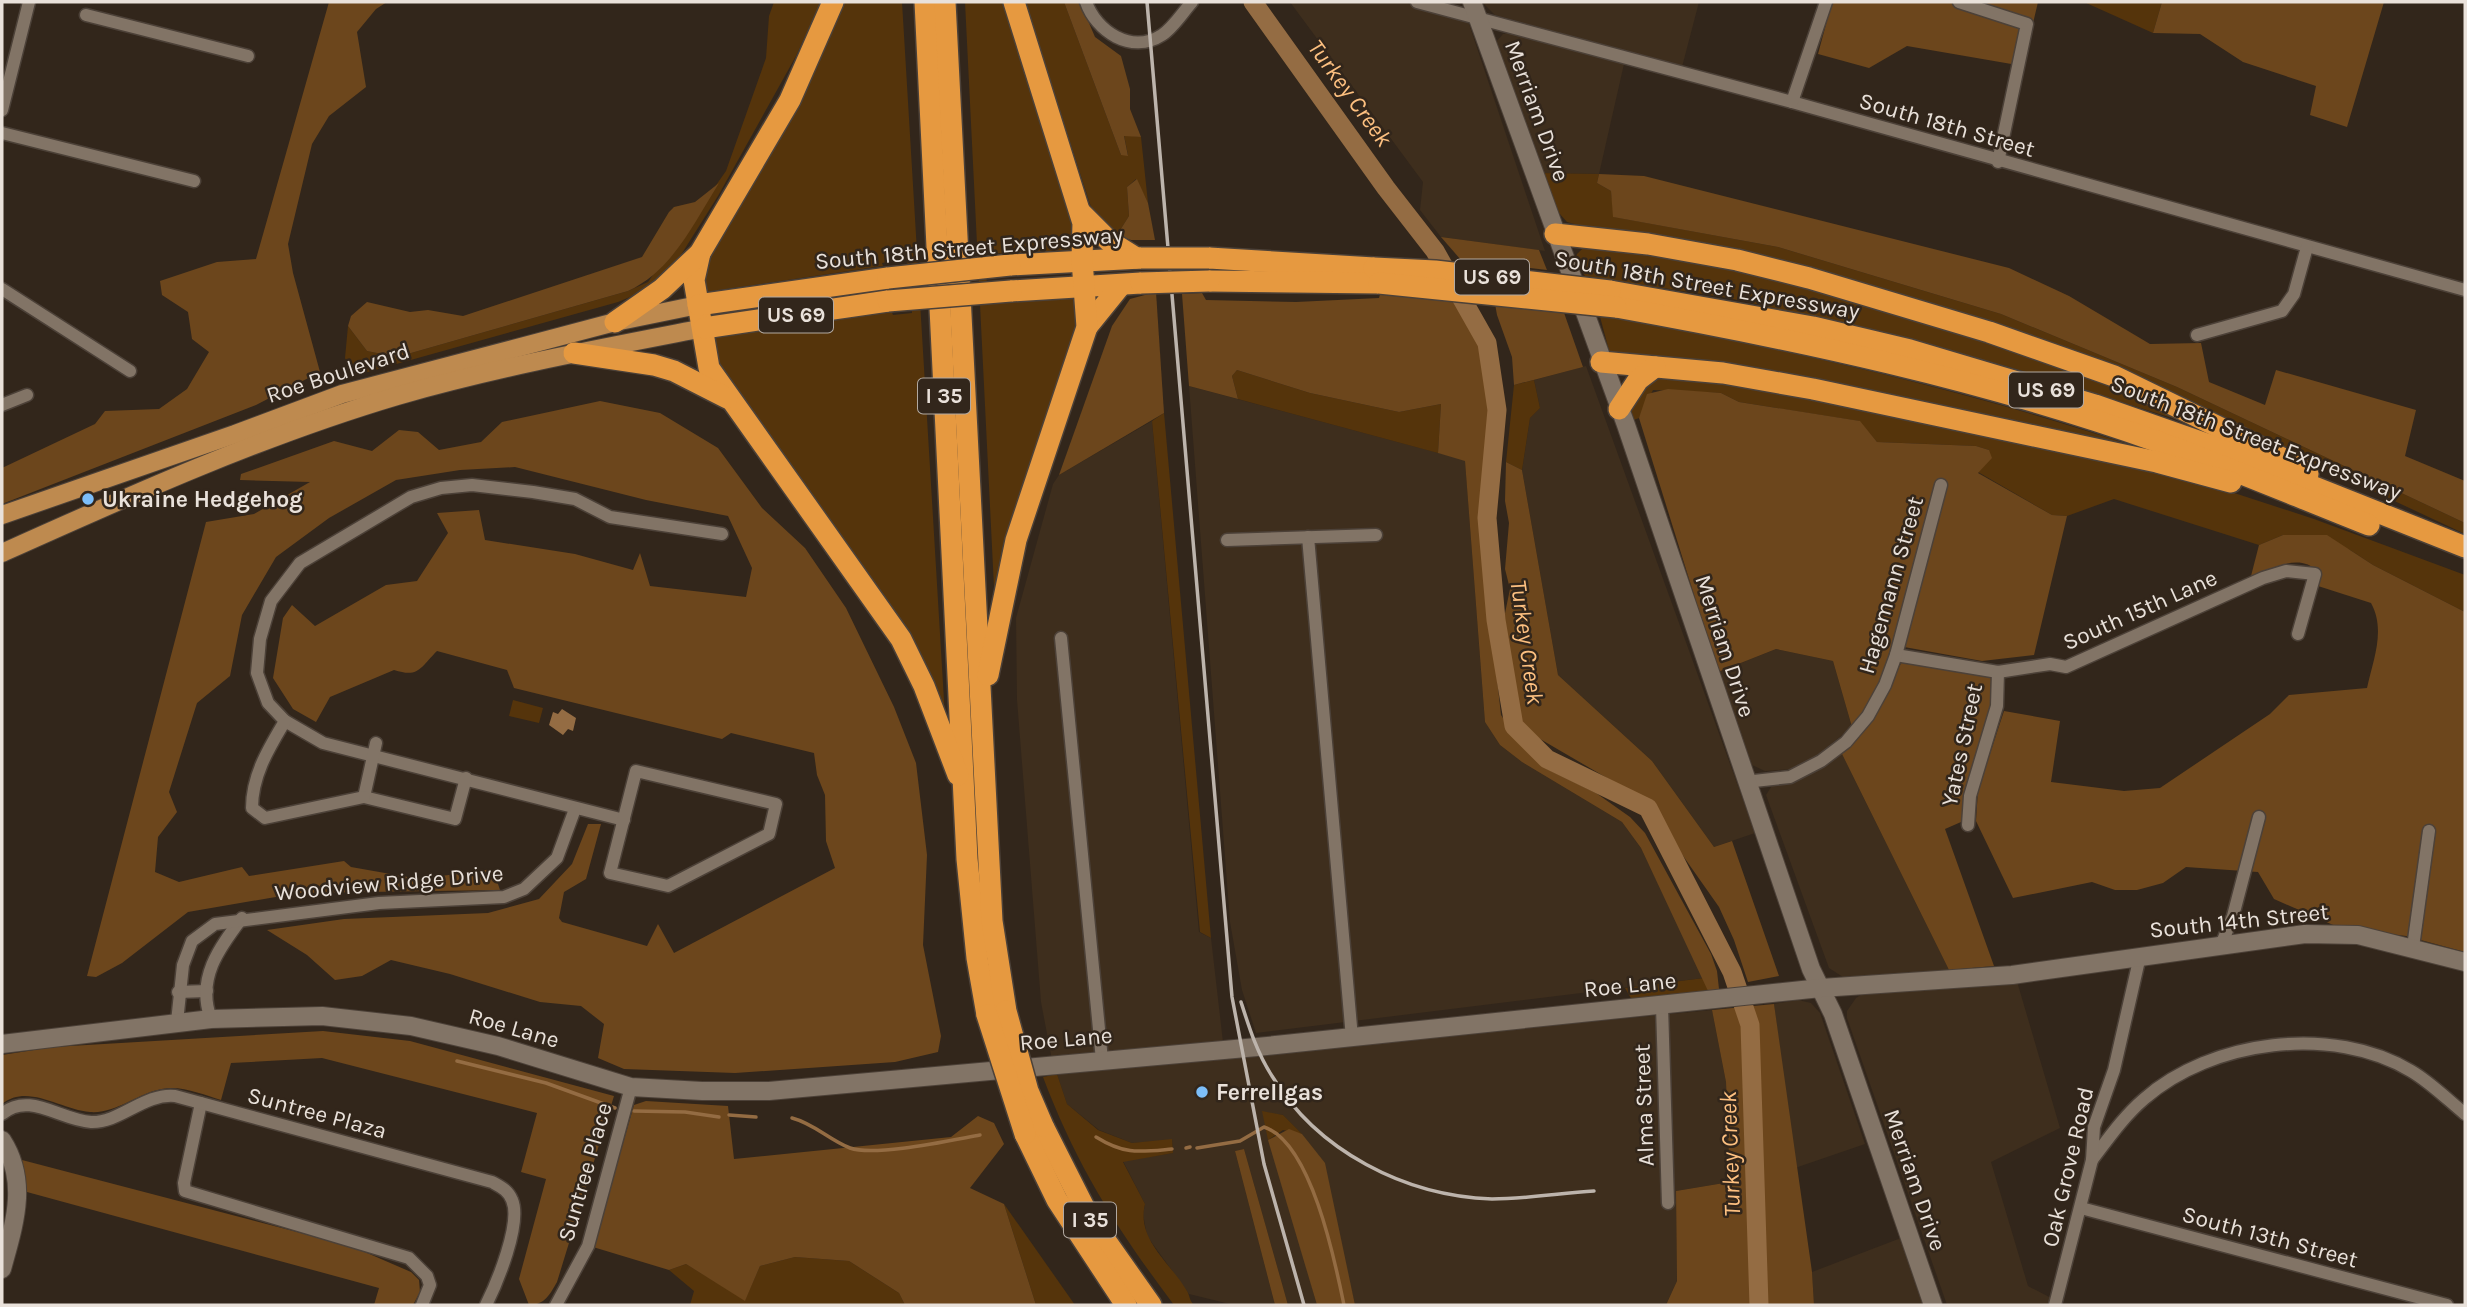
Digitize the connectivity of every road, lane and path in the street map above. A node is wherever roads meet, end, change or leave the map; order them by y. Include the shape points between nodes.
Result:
1 (29, 2) edge
2 (833, 2) edge
3 (1014, 2) edge
4 (1086, 2) edge
5 (1192, 2) edge
6 (1417, 2) edge
7 (1472, 2) edge
8 (1826, 2) edge
9 (1959, 2) edge
10 (939, 3) edge
11 (86, 15) dead end
12 (1479, 20) junction
13 (248, 56) dead end
14 (1792, 102) junction
15 (2, 110) edge
16 (2, 133) edge
17 (1998, 162) junction
18 (194, 181) dead end
19 (1080, 212) junction
20 (1555, 234) junction
21 (2308, 247) junction
22 (700, 253) junction
23 (1139, 258) junction
24 (1082, 260) junction
25 (1377, 276) junction
26 (1131, 284) junction
27 (1085, 286) junction
28 (2, 289) edge
29 (2465, 290) edge
30 (1613, 299) junction
31 (698, 305) junction
32 (615, 322) junction
33 (1087, 327) junction
34 (704, 328) junction
35 (2197, 335) dead end
36 (573, 353) junction
37 (1601, 362) junction
38 (1655, 367) junction
39 (130, 371) dead end
40 (27, 394) dead end
41 (732, 400) junction
42 (2, 405) edge
43 (1619, 408) junction
44 (1941, 485) dead end
45 (2284, 491) junction
46 (2361, 506) junction
47 (2, 515) edge
48 (722, 534) dead end
49 (1376, 535) dead end
50 (1308, 537) junction
51 (1227, 540) dead end
52 (2465, 547) edge
53 (2, 553) edge
54 (2465, 562) edge
55 (2298, 634) dead end
56 (1061, 638) dead end
57 (1896, 655) junction
58 (1998, 673) junction
59 (981, 708) junction
60 (285, 721) junction
61 (374, 749) junction
62 (466, 778) junction
63 (1745, 782) junction
64 (964, 790) junction
65 (364, 797) junction
66 (575, 809) junction
67 (2259, 817) dead end
68 (624, 820) junction
69 (1968, 825) dead end
70 (2429, 831) dead end
71 (242, 918) junction
72 (2221, 945) junction
73 (2413, 947) junction
74 (2140, 956) junction
75 (2465, 962) edge
76 (1821, 988) junction
77 (207, 991) junction
78 (178, 992) junction
79 (1661, 1006) junction
80 (997, 1013) junction
81 (211, 1019) junction
82 (177, 1022) junction
83 (1352, 1038) junction
84 (2, 1044) edge
85 (1102, 1060) junction
86 (631, 1087) junction
87 (201, 1103) junction
88 (2, 1114) edge
89 (2465, 1114) edge
90 (1034, 1130) junction
91 (2, 1140) edge
92 (2092, 1160) junction
93 (1668, 1203) dead end
94 (2081, 1208) junction
95 (2, 1269) edge
96 (422, 1305) edge
97 (486, 1305) edge
98 (556, 1305) edge
99 (1126, 1305) edge
100 (1151, 1305) edge
101 (1933, 1305) edge
102 (2055, 1305) edge
103 (2447, 1305) edge

1 - 15 street
2 - 22 highway via 790,100
3 - 19 highway
4 - 5 street via 1092,20 1119,39 1132,41 1161,36
6 - 12 street, South 18th Street
7 - 12 street, Merriam Drive
8 - 14 street
9 - 17 street via 2027,24
10 - 59 highway, I 35
10 - 64 highway, I 35
11 - 13 street
12 - 14 street, South 18th Street
12 - 20 street, Merriam Drive
14 - 17 street, South 18th Street
16 - 18 street
17 - 21 street, South 18th Street
19 - 23 highway via 1109,242
19 - 24 highway
20 - 37 street, Merriam Drive
20 - 46 highway via 1737,260 2048,352 2114,376 2218,426
21 - 29 street, South 18th Street
21 - 35 street via 2294,294 2282,311
22 - 31 highway via 694,280
22 - 32 highway via 662,289
23 - 24 highway, South 18th Street Expressway
23 - 25 highway, South 18th Street Expressway / US 69, bridge via 1209,258
24 - 27 highway
24 - 31 highway, South 18th Street Expressway, bridge via 887,278
25 - 26 highway, South 18th Street Expressway / US 69, bridge
25 - 30 highway, South 18th Street Expressway / US 69, bridge
26 - 27 highway, South 18th Street Expressway / US 69
26 - 33 highway
27 - 33 highway
27 - 34 highway, South 18th Street Expressway / US 69, bridge via 888,301
28 - 39 street
30 - 45 highway, South 18th Street Expressway / US 69 via 2008,396 2155,441
30 - 46 highway, South 18th Street Expressway / US 69 via 1812,327 1910,350 2095,405
31 - 32 main road, Roe Boulevard
31 - 34 highway
32 - 47 main road, Roe Boulevard via 342,394
33 - 59 highway via 1016,540
34 - 36 main road, Roe Boulevard
34 - 41 highway via 709,368
36 - 41 highway via 654,365
36 - 53 main road, Roe Boulevard via 396,396 253,446
37 - 38 highway
37 - 43 street, Merriam Drive
38 - 43 highway via 1638,380
38 - 45 highway via 1813,388
40 - 42 street
41 - 64 highway via 901,639
43 - 63 street, Merriam Drive
44 - 57 street, Hagemann Street
45 - 54 highway, South 18th Street Expressway / US 69
46 - 52 highway, South 18th Street Expressway / US 69
48 - 60 street via 610,517 575,499 533,492 472,485 411,497 300,563 271,601 260,639 257,673 268,703
49 - 50 street
50 - 51 street
50 - 83 street
55 - 58 street, South 15th Lane via 2315,574 2286,571 2066,667 2050,664
56 - 85 street
57 - 58 street, South 15th Lane
57 - 63 street, Hagemann Street via 1868,716 1846,742 1790,776
58 - 69 street, Yates Street via 1997,706 1970,796
59 - 80 highway, I 35
60 - 61 street via 323,743
60 - 65 street via 262,760 252,808 265,818
61 - 62 street
61 - 65 street
62 - 65 street via 455,819
62 - 66 street
63 - 76 street, Merriam Drive
64 - 80 highway, I 35 via 971,907
66 - 68 street
66 - 71 street, Woodview Ridge Drive via 557,858 533,883 504,897 379,903
67 - 72 street
68 - 68 street via 610,873 668,886 769,834 776,804 636,771
70 - 73 street
71 - 77 street via 214,955
71 - 78 street, Woodview Ridge Drive via 215,924 192,941
72 - 73 street, South 14th Street via 2305,934 2358,935
72 - 74 street, South 14th Street
73 - 75 street, South 14th Street
74 - 76 street, Roe Lane via 2011,975
74 - 92 street, Oak Grove Road via 2118,1058 2094,1127
76 - 79 street, Roe Lane
76 - 101 street, Merriam Drive
77 - 78 street
77 - 81 street
78 - 82 street, Woodview Ridge Drive
79 - 83 street, Roe Lane
79 - 93 street, Alma Street
80 - 90 highway, I 35, bridge via 1028,1091
81 - 82 street, Roe Lane
81 - 86 street, Roe Lane via 322,1016 411,1026 498,1046
82 - 84 street, Roe Lane
83 - 85 street, Roe Lane
85 - 86 street, Roe Lane via 769,1091
86 - 98 street, Suntree Place via 588,1246
87 - 88 street, Suntree Plaza via 164,1095 92,1122 24,1104 13,1105
87 - 96 street via 185,1191 409,1258 430,1285
87 - 97 street, Suntree Plaza via 492,1182 506,1190 513,1200 514,1224
89 - 92 street via 2410,1071 2368,1053 2321,1045 2274,1046 2230,1054 2189,1070 2146,1098
90 - 99 highway, I 35 via 1057,1200
90 - 100 highway, I 35
91 - 95 street via 13,1163 19,1195
92 - 94 street, Oak Grove Road
94 - 102 street, Oak Grove Road
94 - 103 street, South 13th Street

